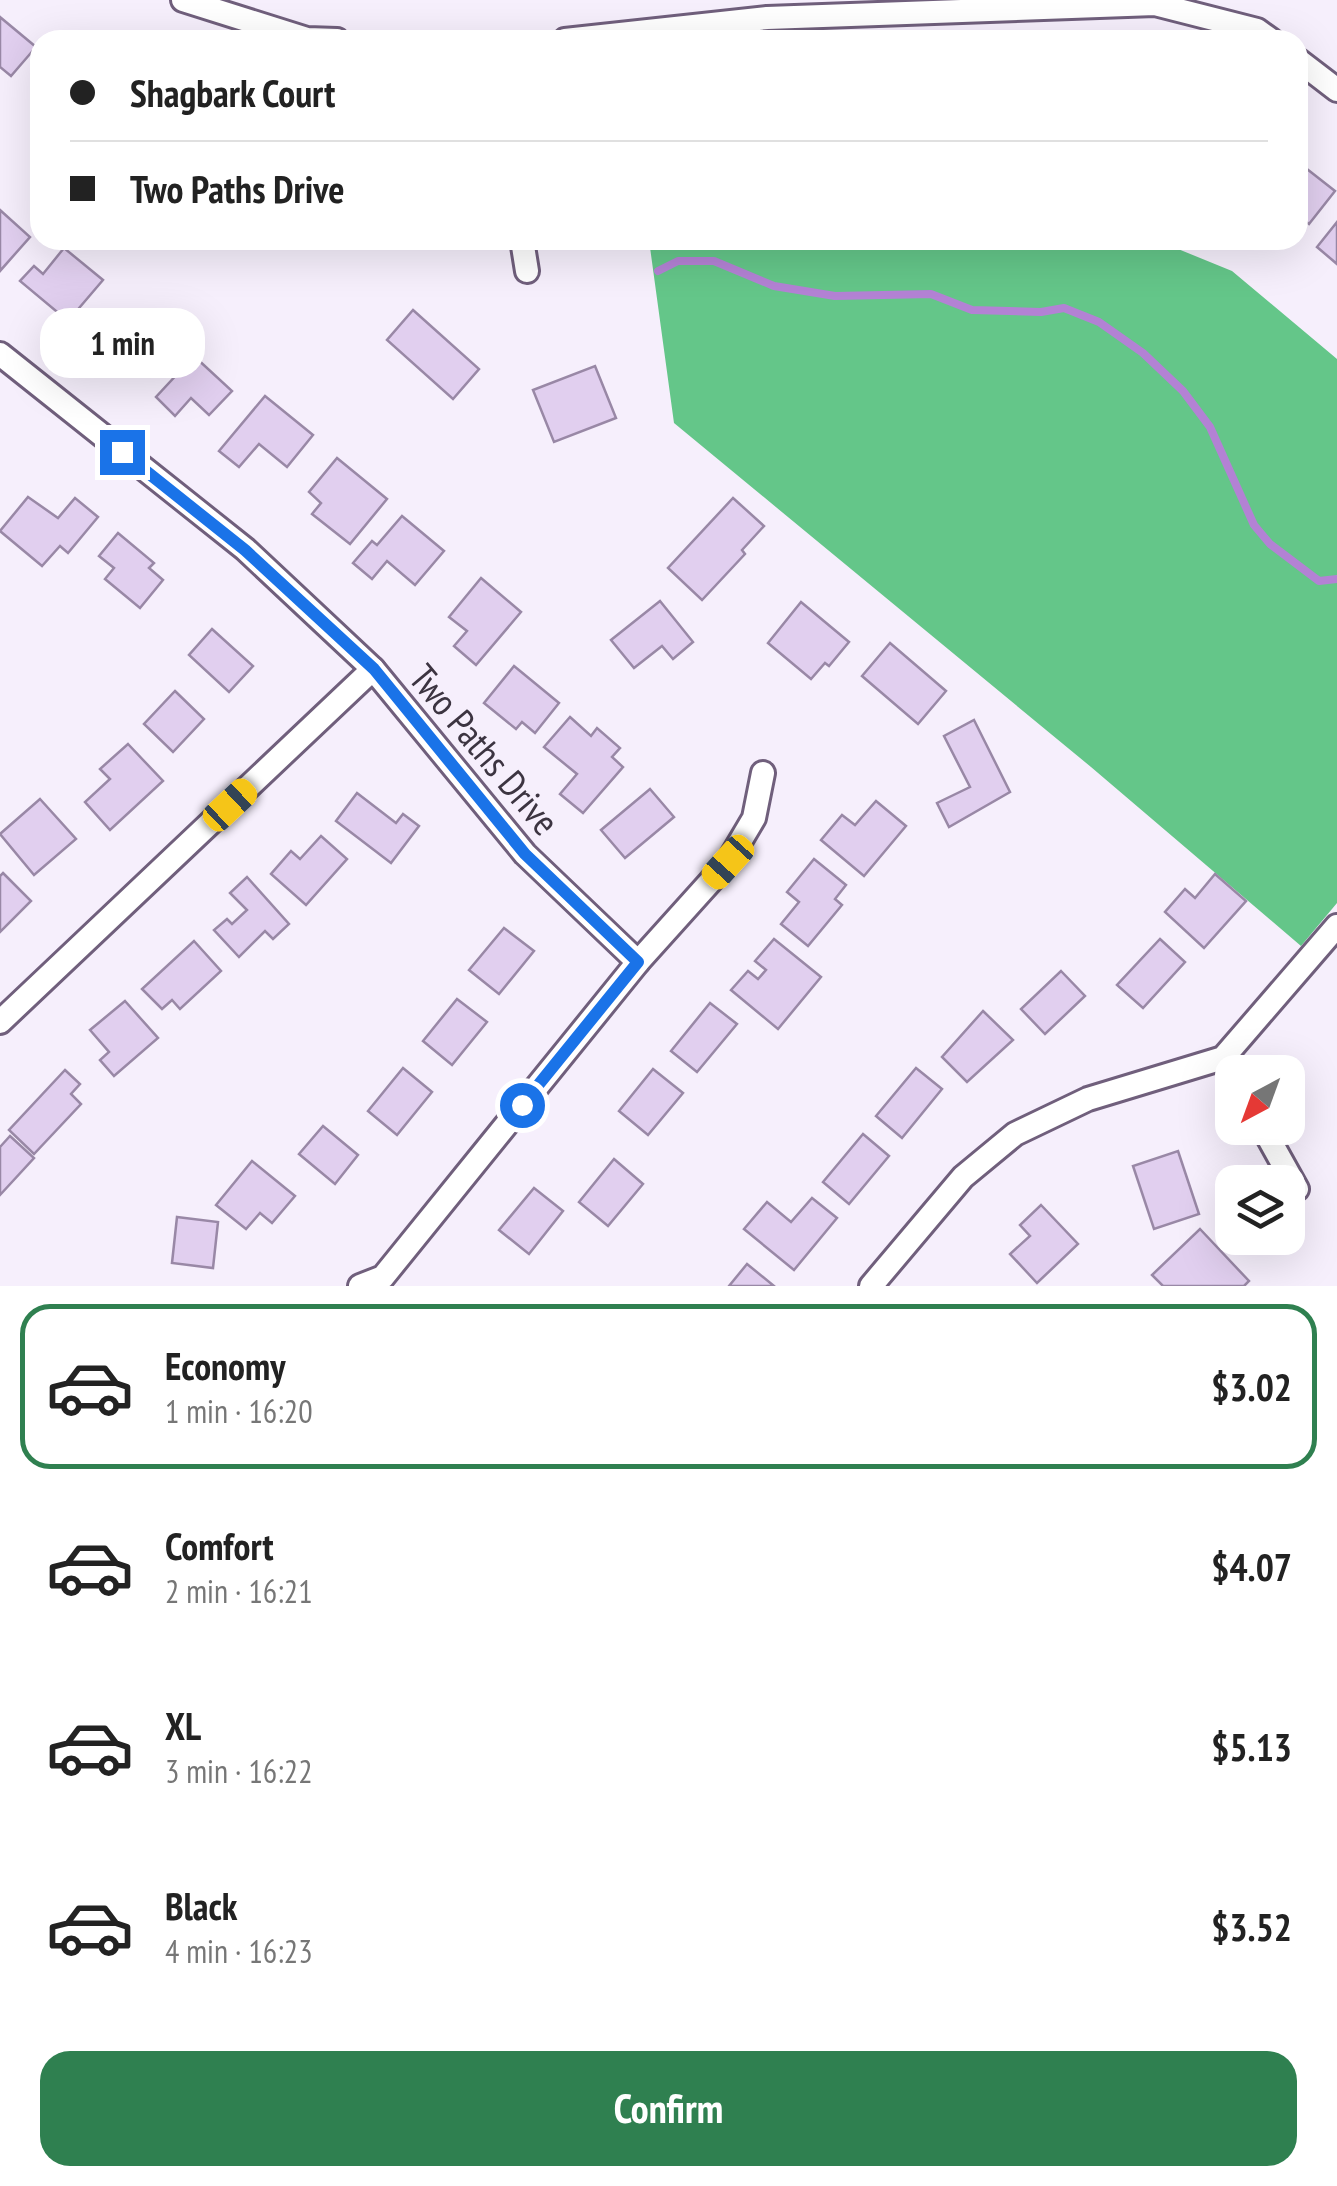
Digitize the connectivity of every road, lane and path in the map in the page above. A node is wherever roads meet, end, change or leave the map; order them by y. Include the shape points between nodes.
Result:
1 (184, 0) edge
2 (281, 30) edge
3 (657, 30) edge
4 (1257, 30) edge
5 (1308, 68) edge
6 (1337, 90) edge
7 (523, 250) edge
8 (526, 270) dead end
9 (0, 354) edge
10 (374, 669) junction
11 (762, 772) dead end
12 (1337, 926) edge
13 (638, 962) junction
14 (0, 1022) edge
15 (1236, 1055) edge
16 (1215, 1069) edge
17 (360, 1286) edge
18 (871, 1286) edge

1 - 2 street
3 - 4 street via 767,18 1154,4
5 - 6 street
7 - 8 street
9 - 10 street, Two Paths Drive via 245,550
10 - 13 street, Two Paths Drive via 525,854
10 - 14 street
11 - 13 street via 742,843
12 - 15 street
13 - 17 street via 382,1276
16 - 18 street via 1088,1099 1015,1134 963,1176

